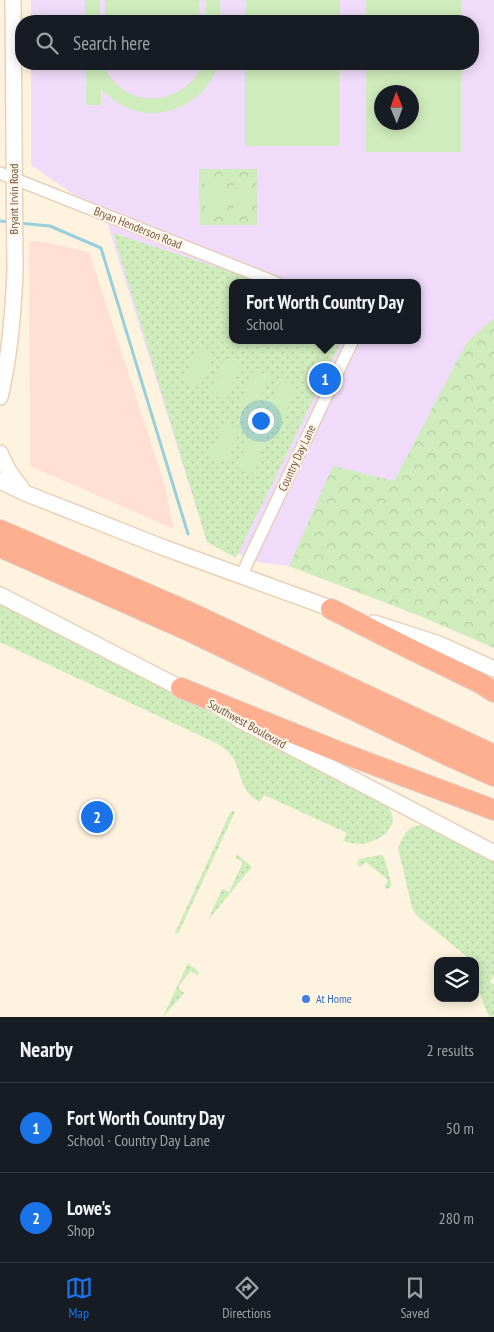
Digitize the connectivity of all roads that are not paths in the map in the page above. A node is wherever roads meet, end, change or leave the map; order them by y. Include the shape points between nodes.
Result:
1 (13, 0) edge
2 (7, 176) edge
3 (267, 279) edge
4 (351, 344) edge
5 (0, 397) edge
6 (0, 453) edge
7 (0, 482) edge
8 (25, 493) junction
9 (0, 530) edge
10 (0, 546) edge
11 (241, 576) junction
12 (0, 595) edge
13 (332, 609) junction
14 (494, 670) edge
15 (181, 688) junction
16 (494, 692) edge
17 (494, 755) edge
18 (494, 776) edge
19 (494, 810) edge
20 (494, 853) edge

1 - 2 main road, Bryant Irvin Road
2 - 3 street, Bryan Henderson Road
2 - 5 main road, Bryant Irvin Road via 14,202 14,280 12,336
4 - 11 street, Country Day Lane
6 - 8 main road
7 - 8 main road
8 - 11 main road
9 - 17 highway via 189,612
10 - 18 highway
11 - 13 main road
12 - 15 main road, Southwest Boulevard
13 - 14 main road via 439,644
13 - 16 highway
15 - 19 highway
15 - 20 main road, Southwest Boulevard

